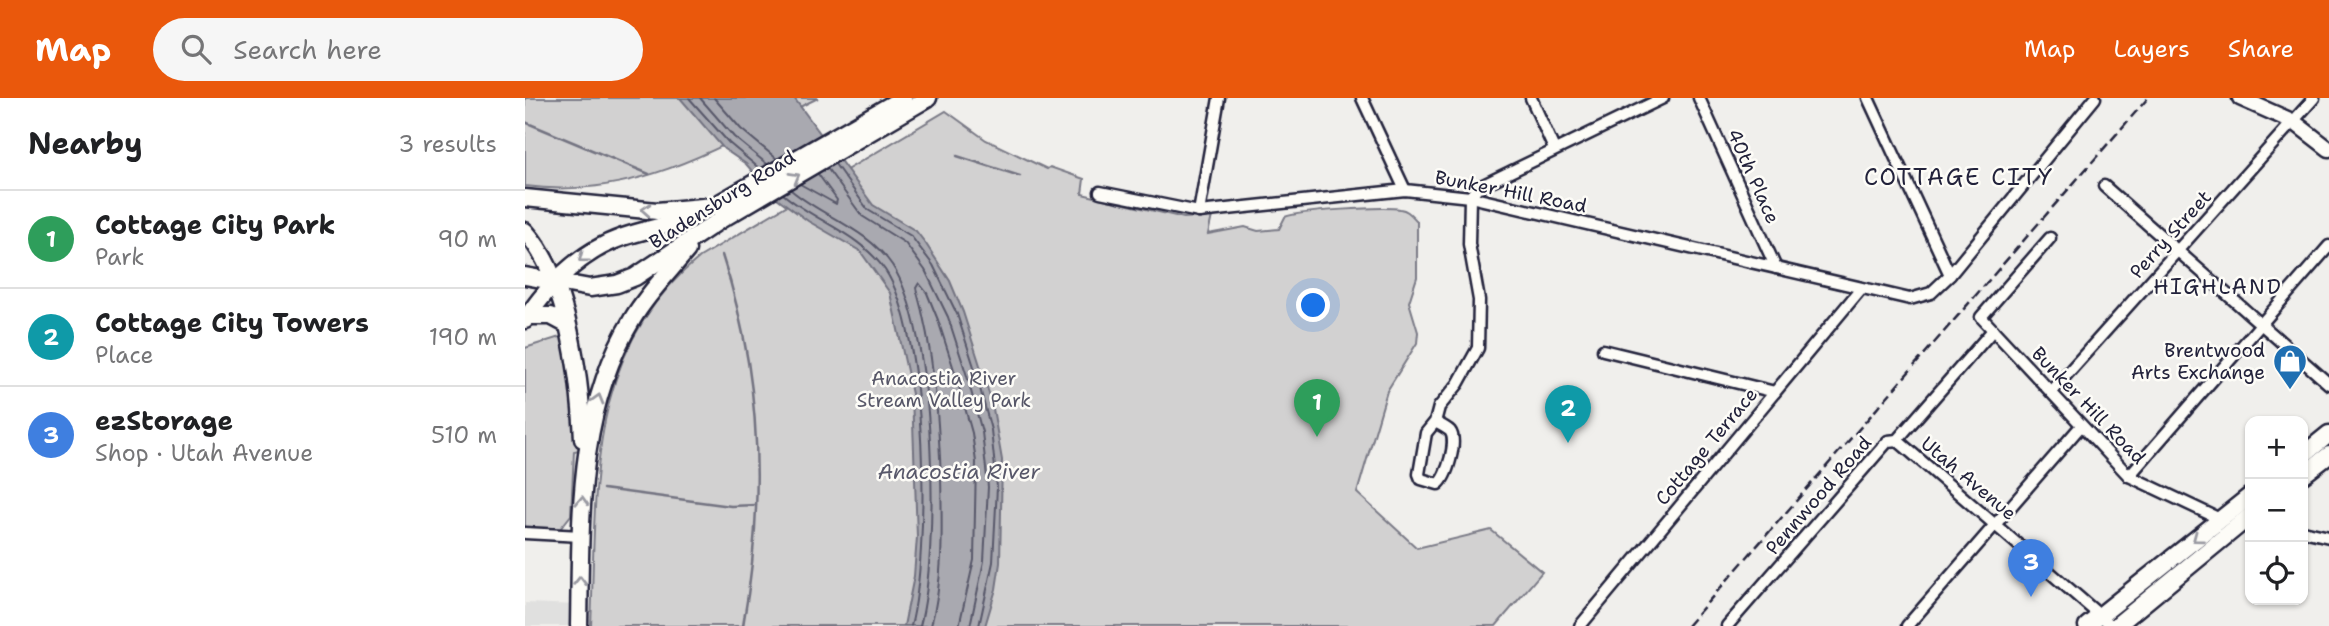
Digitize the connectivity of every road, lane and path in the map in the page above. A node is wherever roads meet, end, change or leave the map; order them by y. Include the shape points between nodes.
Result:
1 (903, 98) edge
2 (928, 98) edge
3 (1219, 98) edge
4 (1362, 98) edge
5 (1531, 98) edge
6 (1663, 98) edge
7 (1699, 98) edge
8 (1868, 98) edge
9 (2095, 98) edge
10 (2240, 98) edge
11 (2314, 98) edge
12 (2294, 122) junction
13 (845, 140) junction
14 (1554, 149) junction
15 (2329, 149) edge
16 (2104, 186) dead end
17 (1405, 190) junction
18 (1100, 192) dead end
19 (1470, 197) junction
20 (525, 198) edge
21 (736, 202) junction
22 (713, 206) junction
23 (1199, 212) junction
24 (704, 230) junction
25 (525, 231) edge
26 (2050, 238) dead end
27 (2329, 246) edge
28 (2178, 250) junction
29 (1776, 268) junction
30 (1950, 275) junction
31 (525, 276) edge
32 (555, 284) junction
33 (1860, 289) junction
34 (526, 318) edge
35 (2261, 323) junction
36 (566, 324) junction
37 (1993, 330) junction
38 (1603, 350) dead end
39 (2329, 384) edge
40 (1775, 392) junction
41 (2051, 393) junction
42 (1435, 422) junction
43 (2080, 427) junction
44 (2329, 434) edge
45 (1897, 440) junction
46 (2308, 451) edge
47 (2329, 456) edge
48 (583, 466) junction
49 (2308, 471) edge
50 (2129, 476) junction
51 (2245, 500) edge
52 (2222, 520) junction
53 (2245, 521) edge
54 (1996, 522) junction
55 (2308, 532) edge
56 (525, 533) edge
57 (581, 536) junction
58 (2329, 537) edge
59 (2109, 622) edge
60 (579, 626) edge
61 (1580, 626) edge
62 (1727, 626) edge
63 (1907, 626) edge
64 (2087, 626) edge

1 - 13 main road, Bladensburg Road
2 - 13 main road, Bladensburg Road
3 - 23 street
4 - 17 street
5 - 14 street
6 - 14 street
7 - 29 street, 40th Place
8 - 30 street
9 - 30 street
10 - 12 main road
11 - 12 street, Perry Street
12 - 15 main road
12 - 28 street, Perry Street
13 - 21 main road, Bladensburg Road
14 - 19 street via 1477,188
16 - 28 street
17 - 19 street, Bunker Hill Road
17 - 23 street, Bunker Hill Road
18 - 23 street, Bunker Hill Road
19 - 29 street, Bunker Hill Road
19 - 42 street via 1469,244 1479,300 1478,348 1439,407
22 -> 20 main road, Bladensburg Road via 657,211
21 - 22 main road, Bladensburg Road
21 - 24 main road, Bladensburg Road
22 -> 32 main road via 601,246
24 - 32 main road, Bladensburg Road via 650,269 617,284 590,288
48 -> 24 main road via 601,387 625,331 649,293
25 - 32 main road
26 - 37 street, Bunker Hill Road via 1981,317
27 - 35 street
28 - 35 street
28 - 41 street, Perry Street
29 - 33 street, Bunker Hill Road
30 - 33 street, Bunker Hill Road via 1931,293 1910,299
31 - 32 main road, Bladensburg Road
32 - 34 main road
32 - 36 main road
33 - 40 street, Cottage Terrace
34 - 36 main road via 551,316
35 - 39 street
35 - 50 street
36 - 48 main road via 579,393
37 - 41 street, Bunker Hill Road
37 - 45 street, Pennwood Road
38 - 40 street
40 - 61 street, Cottage Terrace
41 - 43 street, Bunker Hill Road
42 - 42 street via 1426,433 1419,474 1438,484 1444,479 1453,439
43 - 50 street, Bunker Hill Road
43 - 54 street
44 - 46 main road
45 - 54 street, Utah Avenue
45 - 62 street, Pennwood Road via 1888,441
47 - 49 main road
57 -> 48 main road
50 - 52 street, Bunker Hill Road
51 - 52 main road
52 -> 59 main road
53 - 59 main road
54 - 59 street, Utah Avenue
54 - 63 street
55 - 58 street
56 - 57 street
60 -> 57 main road
59 - 64 main road

